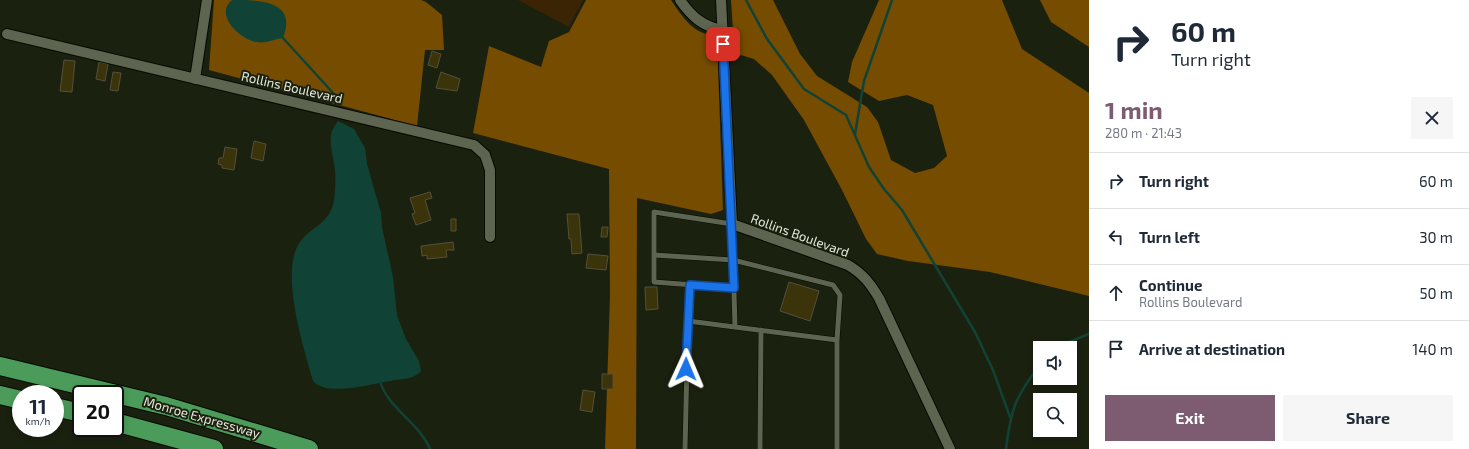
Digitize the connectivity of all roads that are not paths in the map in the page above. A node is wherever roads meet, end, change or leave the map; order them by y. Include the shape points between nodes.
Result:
1 (207, 0) edge
2 (680, 0) edge
3 (721, 0) edge
4 (723, 30) junction
5 (7, 34) dead end
6 (195, 79) junction
7 (732, 224) junction
8 (490, 237) dead end
9 (654, 255) junction
10 (733, 260) junction
11 (690, 285) junction
12 (734, 288) junction
13 (688, 322) junction
14 (735, 326) junction
15 (761, 330) junction
16 (837, 340) junction
17 (0, 366) edge
18 (0, 395) edge
19 (12, 398) edge
20 (124, 424) edge
21 (214, 449) edge
22 (309, 449) edge
23 (685, 449) edge
24 (760, 449) edge
25 (837, 449) edge
26 (950, 449) edge

1 - 6 street
2 - 4 street via 704,25
3 - 4 street, Rollins Boulevard
4 - 7 street, Rollins Boulevard
5 - 6 street, Rollins Boulevard
6 - 8 street, Rollins Boulevard via 474,144 485,155 490,170
7 - 9 lane via 654,212
7 - 10 lane
7 - 26 street, Rollins Boulevard via 848,265 860,272 879,298
9 - 10 lane
9 - 11 lane via 654,282
10 - 12 lane
10 - 16 lane via 833,285 840,294
11 - 12 lane
11 - 13 lane
12 - 14 lane
13 - 14 lane
13 - 23 lane
14 - 15 lane
15 - 16 lane
15 - 24 lane
16 - 25 lane
17 - 22 highway, Monroe Expressway via 166,406
18 - 19 highway
20 - 21 highway

